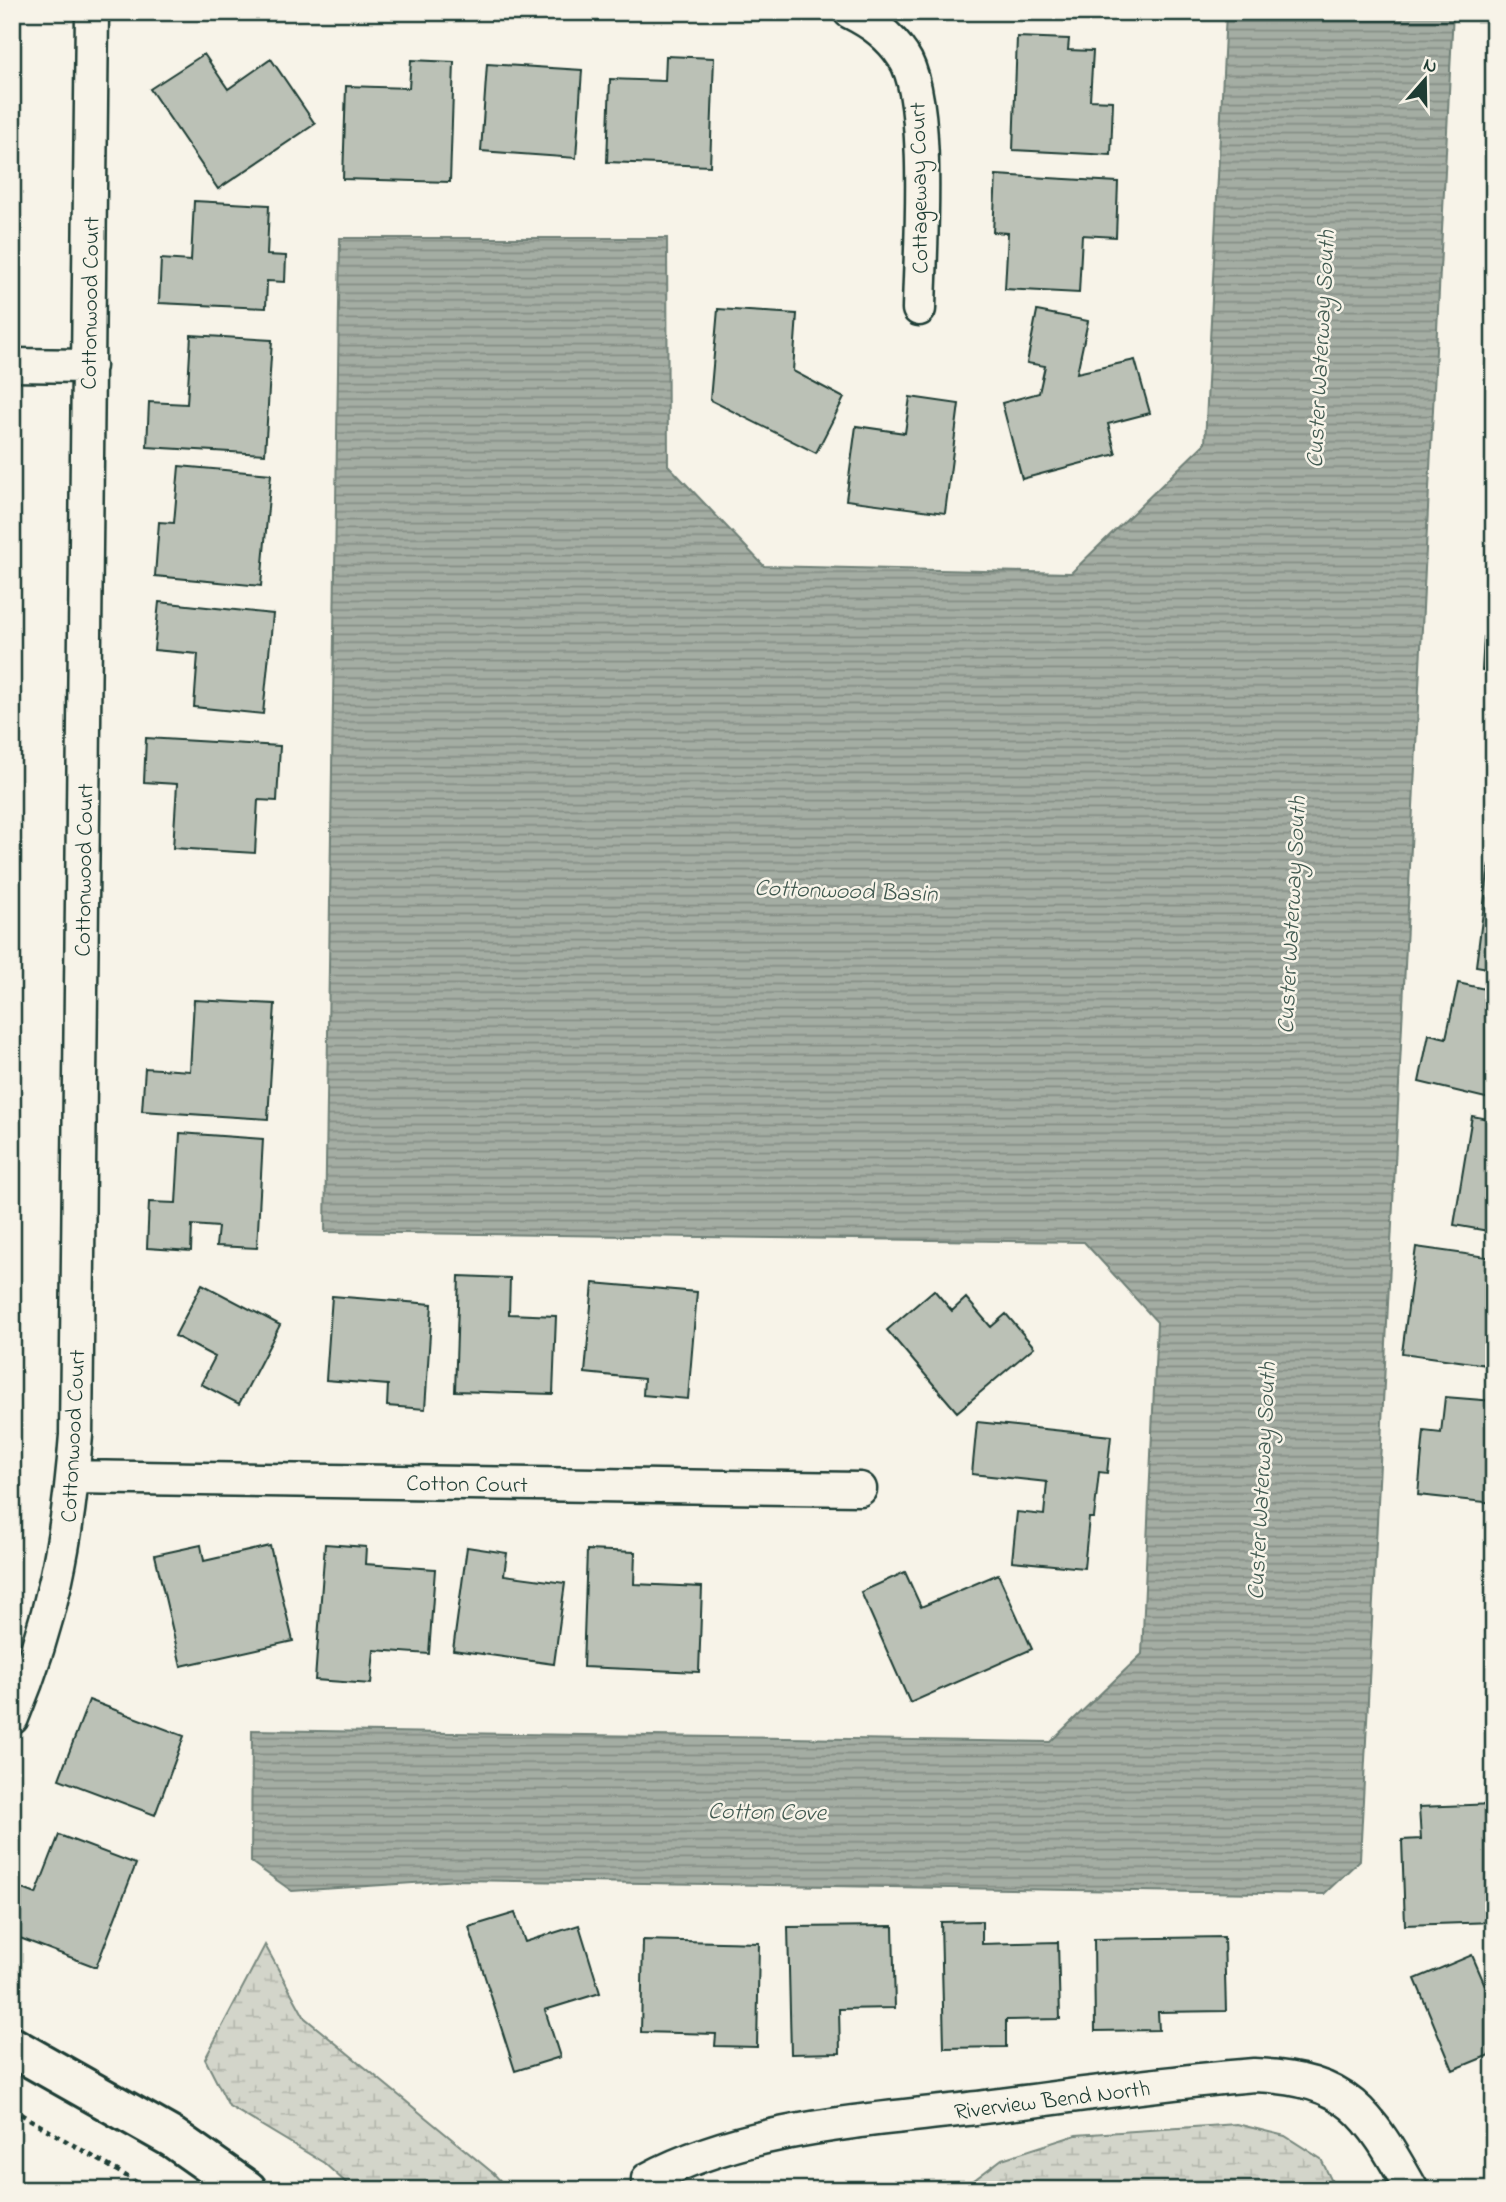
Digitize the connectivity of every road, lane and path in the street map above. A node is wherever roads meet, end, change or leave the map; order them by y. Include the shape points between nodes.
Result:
1 (92, 12) edge
2 (850, 12) edge
3 (919, 310) dead end
4 (12, 365) edge
5 (89, 366) junction
6 (73, 1477) junction
7 (860, 1489) dead end
8 (22, 1665) edge
9 (12, 1718) edge
10 (12, 2047) edge
11 (12, 2109) edge
12 (648, 2179) dead end
13 (150, 2190) edge
14 (247, 2190) edge
15 (1412, 2190) edge

1 - 5 street, Cottonwood Court
2 - 3 street, Cottageway Court via 877,26 905,57 919,98
4 - 5 street
5 - 6 street, Cottonwood Court
6 - 7 street, Cotton Court
6 - 8 street, Cottonwood Court via 54,1597
8 - 9 street, Cottonwood Court
10 - 14 street via 162,2132
11 - 13 path
12 - 15 street, Riverview Bend North via 725,2147 835,2126 1254,2075 1301,2078 1340,2095 1366,2116

